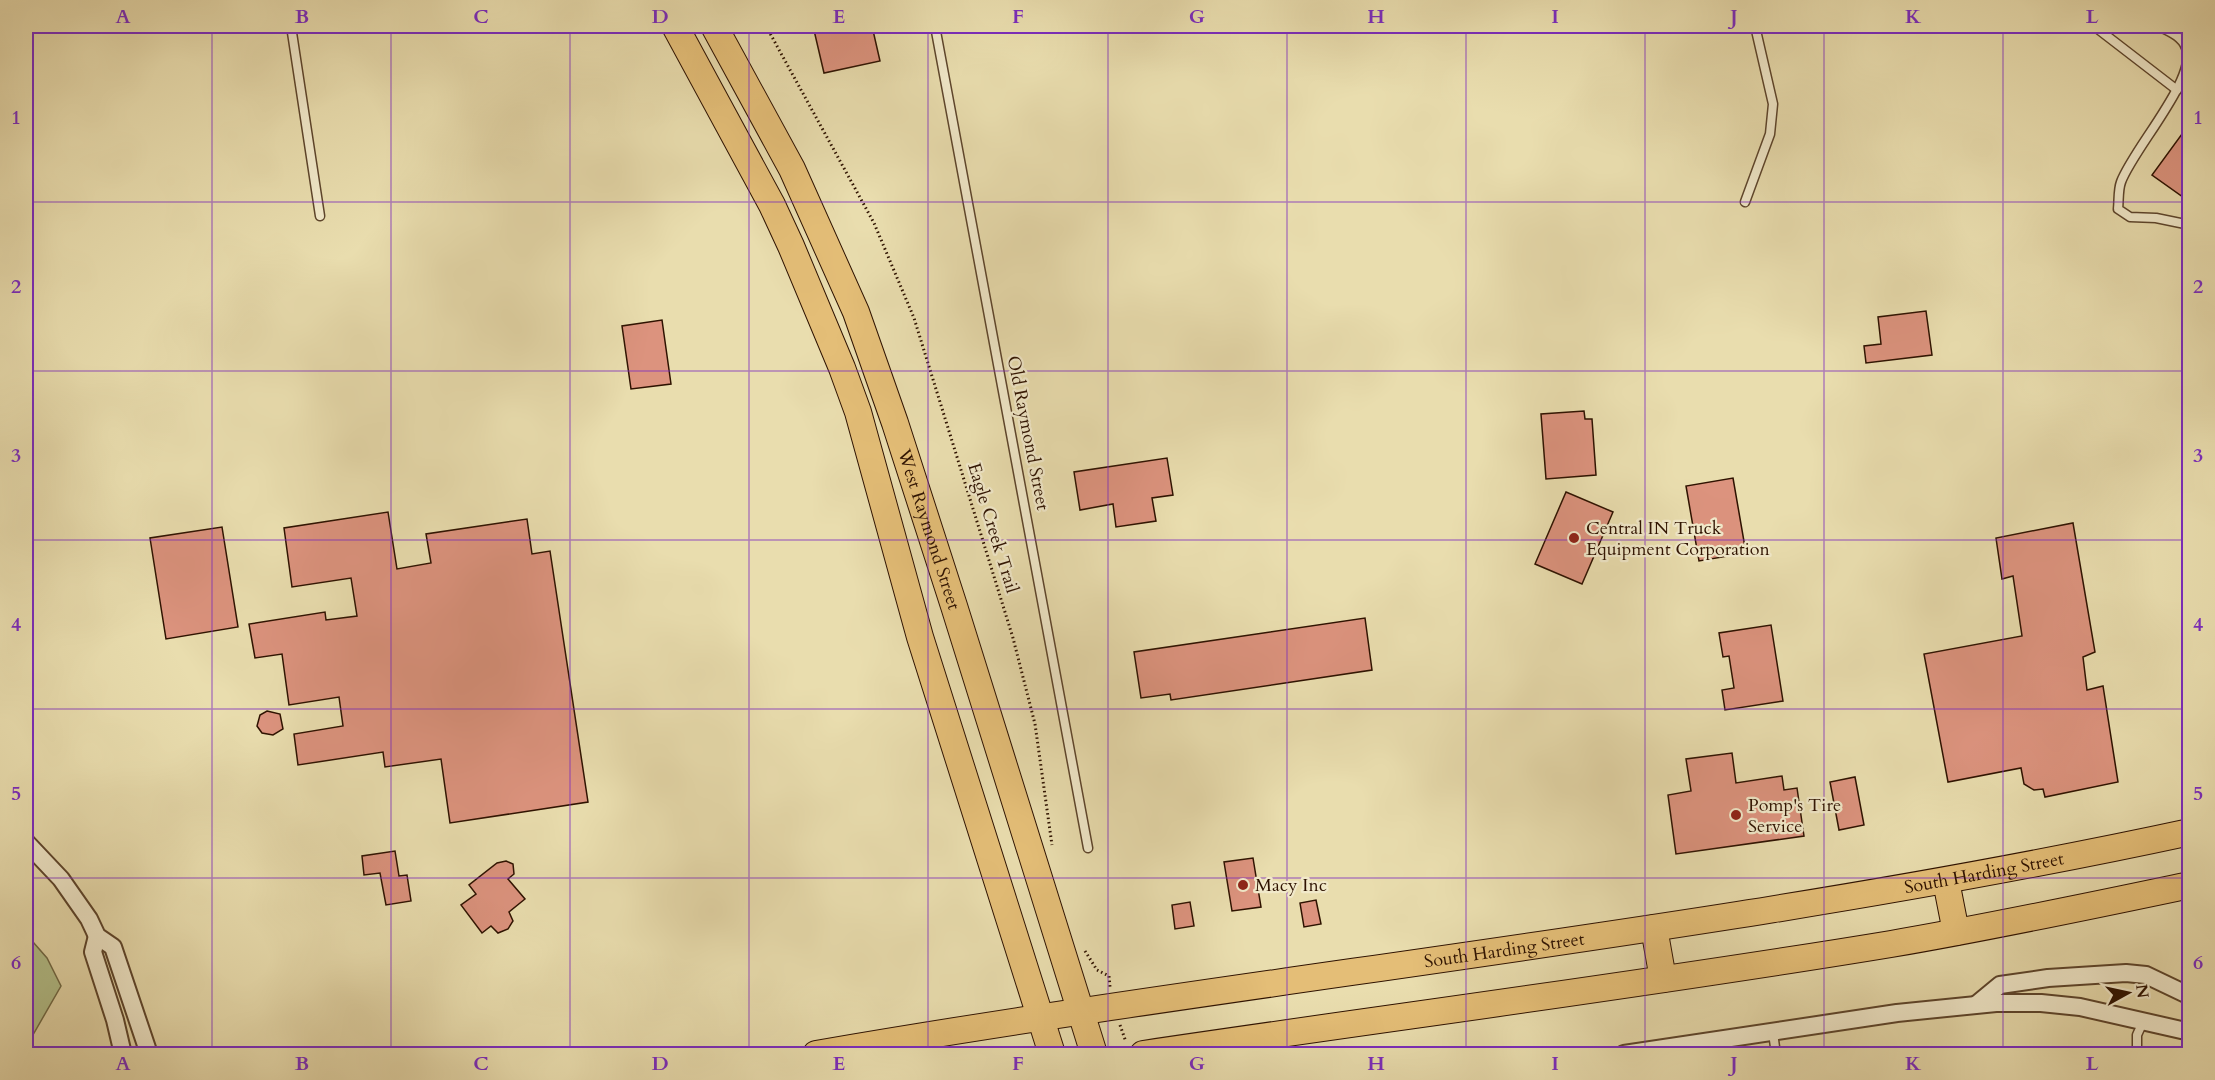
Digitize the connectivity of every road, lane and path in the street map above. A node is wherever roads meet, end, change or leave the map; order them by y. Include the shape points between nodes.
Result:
1 (291, 26) edge
2 (675, 26) edge
3 (714, 26) edge
4 (766, 26) edge
5 (935, 26) edge
6 (1755, 26) edge
7 (2094, 26) edge
8 (2158, 26) edge
9 (2177, 90) junction
10 (1745, 202) dead end
11 (320, 216) dead end
12 (2190, 225) edge
13 (2190, 832) edge
14 (26, 842) edge
15 (1088, 848) dead end
16 (1053, 851) dead end
17 (1946, 881) junction
18 (2190, 885) edge
19 (1654, 928) junction
20 (1956, 932) junction
21 (98, 936) junction
22 (1085, 950) dead end
23 (1663, 979) junction
24 (2190, 996) edge
25 (1977, 1004) junction
26 (1113, 1007) junction
27 (1081, 1011) junction
28 (1040, 1017) junction
29 (2143, 1022) junction
30 (2190, 1032) edge
31 (1773, 1033) junction
32 (1135, 1050) edge
33 (123, 1054) edge
34 (149, 1054) edge
35 (816, 1054) edge
36 (1052, 1054) edge
37 (1094, 1054) edge
38 (1624, 1054) edge
39 (1776, 1054) edge
40 (2138, 1054) edge

1 - 11 lane
2 - 28 main road, West Raymond Street via 772,205 842,368 858,412 920,637
3 - 27 main road, West Raymond Street via 792,169 856,312 895,423
4 - 16 path, Eagle Creek Trail via 874,223 914,318 1035,724
5 - 15 lane, Old Raymond Street
6 - 10 lane via 1773,104 1770,134
7 - 9 lane
8 - 9 lane via 2181,39 2187,49 2188,63
9 - 12 lane via 2120,184 2118,209 2130,217
13 - 17 main road, South Harding Street
14 - 21 street via 61,879
17 - 19 main road, South Harding Street
17 - 20 main road
18 - 20 main road
19 - 23 main road
19 - 26 main road, South Harding Street
20 - 23 main road
21 - 33 street via 93,952
21 - 34 street via 113,947
22 - 26 path via 1097,970 1109,976
23 - 32 main road
24 - 25 street via 2146,975 2126,973 2000,985
25 - 29 street via 2063,1005
25 - 31 street
26 - 27 main road, South Harding Street
26 - 32 path
27 - 28 main road, South Harding Street
27 - 37 main road, West Raymond Street
28 - 35 main road, South Harding Street
28 - 36 main road, West Raymond Street
29 - 30 street
29 - 40 lane via 2137,1035
31 - 38 street
31 - 39 lane

